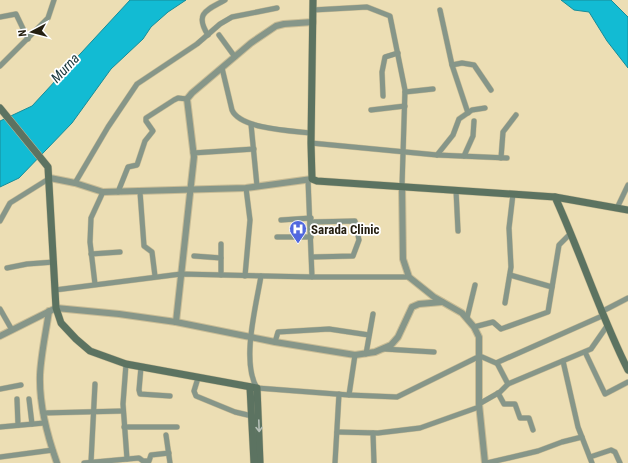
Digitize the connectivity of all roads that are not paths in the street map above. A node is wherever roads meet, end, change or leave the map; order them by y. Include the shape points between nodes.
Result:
1 (54, 0) edge
2 (225, 0) edge
3 (313, 0) edge
4 (277, 8) dead end
5 (313, 10) junction
6 (440, 10) dead end
7 (0, 17) edge
8 (313, 22) junction
9 (208, 35) junction
10 (218, 35) dead end
11 (28, 39) junction
12 (398, 53) junction
13 (235, 57) junction
14 (452, 65) junction
15 (0, 66) edge
16 (222, 68) junction
17 (433, 89) dead end
18 (491, 90) dead end
19 (405, 92) junction
20 (383, 96) dead end
21 (187, 99) junction
22 (405, 106) junction
23 (0, 108) edge
24 (485, 108) dead end
25 (371, 110) dead end
26 (468, 113) junction
27 (516, 115) dead end
28 (474, 121) dead end
29 (251, 124) junction
30 (311, 133) junction
31 (311, 143) junction
32 (254, 150) junction
33 (404, 152) junction
34 (193, 153) junction
35 (438, 155) junction
36 (464, 156) junction
37 (50, 178) junction
38 (310, 179) junction
39 (75, 183) junction
40 (628, 184) edge
41 (257, 186) junction
42 (402, 186) junction
43 (246, 188) junction
44 (189, 190) junction
45 (456, 190) junction
46 (103, 192) junction
47 (118, 192) junction
48 (140, 192) junction
49 (513, 194) junction
50 (555, 197) junction
51 (617, 208) junction
52 (628, 210) edge
53 (281, 220) dead end
54 (311, 220) junction
55 (0, 221) edge
56 (458, 231) dead end
57 (571, 233) junction
58 (311, 236) junction
59 (277, 238) dead end
60 (221, 244) dead end
61 (120, 252) dead end
62 (91, 254) junction
63 (194, 256) dead end
64 (312, 257) junction
65 (221, 258) junction
66 (54, 262) junction
67 (7, 268) dead end
68 (181, 274) junction
69 (220, 275) junction
70 (510, 275) junction
71 (155, 276) junction
72 (245, 276) junction
73 (261, 276) junction
74 (312, 277) junction
75 (409, 277) junction
76 (96, 284) junction
77 (475, 285) dead end
78 (552, 287) junction
79 (55, 290) junction
80 (628, 298) edge
81 (442, 302) junction
82 (505, 304) dead end
83 (0, 309) edge
84 (52, 310) junction
85 (373, 314) dead end
86 (602, 314) junction
87 (467, 318) junction
88 (176, 322) junction
89 (607, 326) junction
90 (474, 327) junction
91 (12, 330) junction
92 (369, 335) junction
93 (0, 336) edge
94 (251, 337) junction
95 (275, 342) junction
96 (384, 349) junction
97 (434, 352) dead end
98 (585, 352) junction
99 (366, 354) junction
100 (356, 355) junction
101 (480, 356) junction
102 (625, 357) edge
103 (563, 361) junction
104 (497, 363) junction
105 (126, 364) junction
106 (141, 367) junction
107 (628, 370) edge
108 (198, 378) junction
109 (628, 382) edge
110 (95, 384) dead end
111 (508, 384) junction
112 (22, 385) dead end
113 (253, 386) junction
114 (0, 389) edge
115 (498, 393) junction
116 (339, 394) junction
117 (349, 395) junction
118 (170, 396) dead end
119 (17, 399) dead end
120 (29, 399) dead end
121 (479, 406) junction
122 (123, 411) junction
123 (93, 412) junction
124 (43, 413) junction
125 (252, 416) junction
126 (44, 423) junction
127 (32, 424) junction
128 (18, 425) junction
129 (0, 427) edge
130 (124, 427) junction
131 (177, 427) dead end
132 (533, 430) dead end
133 (337, 432) junction
134 (373, 433) junction
135 (166, 435) dead end
136 (582, 437) junction
137 (53, 450) junction
138 (168, 453) junction
139 (0, 457) edge
140 (127, 459) junction
141 (591, 460) edge
142 (93, 462) edge
143 (57, 463) edge
144 (84, 463) edge
145 (170, 463) edge
146 (254, 463) edge
147 (260, 463) edge
148 (335, 463) edge
149 (374, 463) edge
150 (486, 463) edge
151 (620, 463) edge

1 - 11 street via 48,18
2 - 9 street via 203,14 201,23
3 - 5 main road
4 - 9 street via 237,15
5 - 8 main road
5 - 12 street via 366,7 388,14
6 - 14 street
7 - 11 street via 16,14
8 - 13 street via 276,26
8 - 30 main road
9 - 39 street via 134,87
10 - 13 street
11 - 15 street
12 - 19 street
12 - 20 street via 385,57 382,72
13 - 16 street
14 - 18 street via 474,65
14 - 26 street
16 - 21 street
16 - 29 street via 233,113
17 - 19 street
19 - 22 street
21 - 34 street
21 - 47 street via 178,98 146,118 153,132 144,144 137,165 128,167
22 - 25 street
22 - 33 street
23 - 37 main road via 48,166
24 - 26 street
26 - 35 street via 457,122 453,136
27 - 36 street via 503,132 504,158
28 - 36 street via 473,136
29 - 30 street
29 - 32 street
30 - 31 main road
31 - 33 street
31 - 38 main road
32 - 34 street
32 - 41 street
33 - 35 street
33 - 42 street
34 - 44 street
35 - 36 street
37 - 39 street
37 - 55 street via 10,203
37 - 66 main road
38 - 41 street
38 - 42 main road via 317,182
38 - 54 street
39 - 46 street
40 - 51 street
41 - 43 street
42 - 45 main road
42 - 75 street via 403,259
43 - 44 street
43 - 72 street via 250,220
44 - 48 street
44 - 68 street
45 - 49 main road
45 - 56 street
46 - 47 street
46 - 62 street via 91,218
47 - 48 street
48 - 71 street via 144,246 152,252
49 - 50 main road
49 - 70 street via 508,228 512,260
50 - 51 main road
50 - 57 main road
51 - 52 main road
53 - 54 street
54 - 58 street
54 - 64 street via 355,221 359,240 353,256
57 - 78 street via 559,245
57 - 86 main road
58 - 59 street
58 - 64 street
60 - 65 street
61 - 62 street
62 - 76 street
63 - 65 street
64 - 74 street
65 - 69 street
66 - 67 street
66 - 79 main road
68 - 69 street
68 - 71 street
68 - 88 street
69 - 72 street
70 - 78 street
70 - 82 street
71 - 76 street
72 - 73 street
73 - 74 street
73 - 94 street
74 - 75 street
75 - 81 street
76 - 79 street
77 - 87 street
78 - 90 street via 549,309 546,313 501,329 493,322
79 - 84 main road
80 - 86 street
81 - 87 street
81 - 96 street via 412,307 395,342
83 - 91 street
84 - 88 street via 119,314
84 - 91 street
84 - 105 main road via 83,346
84 - 124 street via 40,376
85 - 92 street
86 - 89 main road
86 - 104 street
87 - 90 street
88 - 94 street
89 - 98 street via 594,347
89 - 102 main road
90 - 101 street via 480,342
91 - 93 street
92 - 95 street via 322,329 278,332
92 - 99 street
94 - 95 street
94 - 113 street
95 - 100 street
96 - 97 street
96 - 99 street
98 - 103 street
98 - 109 street via 605,394
99 - 100 street
100 - 117 street
101 - 104 street
101 - 117 street via 396,397
101 - 121 street
102 - 107 main road
103 - 111 street
103 - 136 street
104 - 111 street
105 - 106 main road
105 - 122 street
106 - 108 main road
106 - 118 street via 140,394
108 - 113 main road
108 - 125 street via 194,391 196,396
110 - 123 street
111 - 115 street
112 - 114 street
113 - 116 street
113 - 125 main road
113 -> 147 main road
115 - 121 street
115 - 132 street via 504,404 515,404 520,418 529,418
116 - 117 street
116 - 133 street
119 - 128 street
120 - 127 street
121 - 134 street via 420,428
121 - 150 street
122 - 123 street
122 - 130 street
123 - 124 street
123 - 142 street
124 - 126 street
125 - 146 main road
126 - 127 street
126 - 137 street
127 - 128 street
128 - 129 street
130 - 131 street
130 - 140 street
133 - 134 street
133 - 148 street
134 - 149 street
135 - 138 street
136 - 141 street
136 - 150 street via 538,451
137 - 139 street
137 - 143 street
138 - 140 street via 151,455 149,461 140,458
138 - 145 street
140 - 142 street
141 - 151 street via 611,450
142 - 144 street

